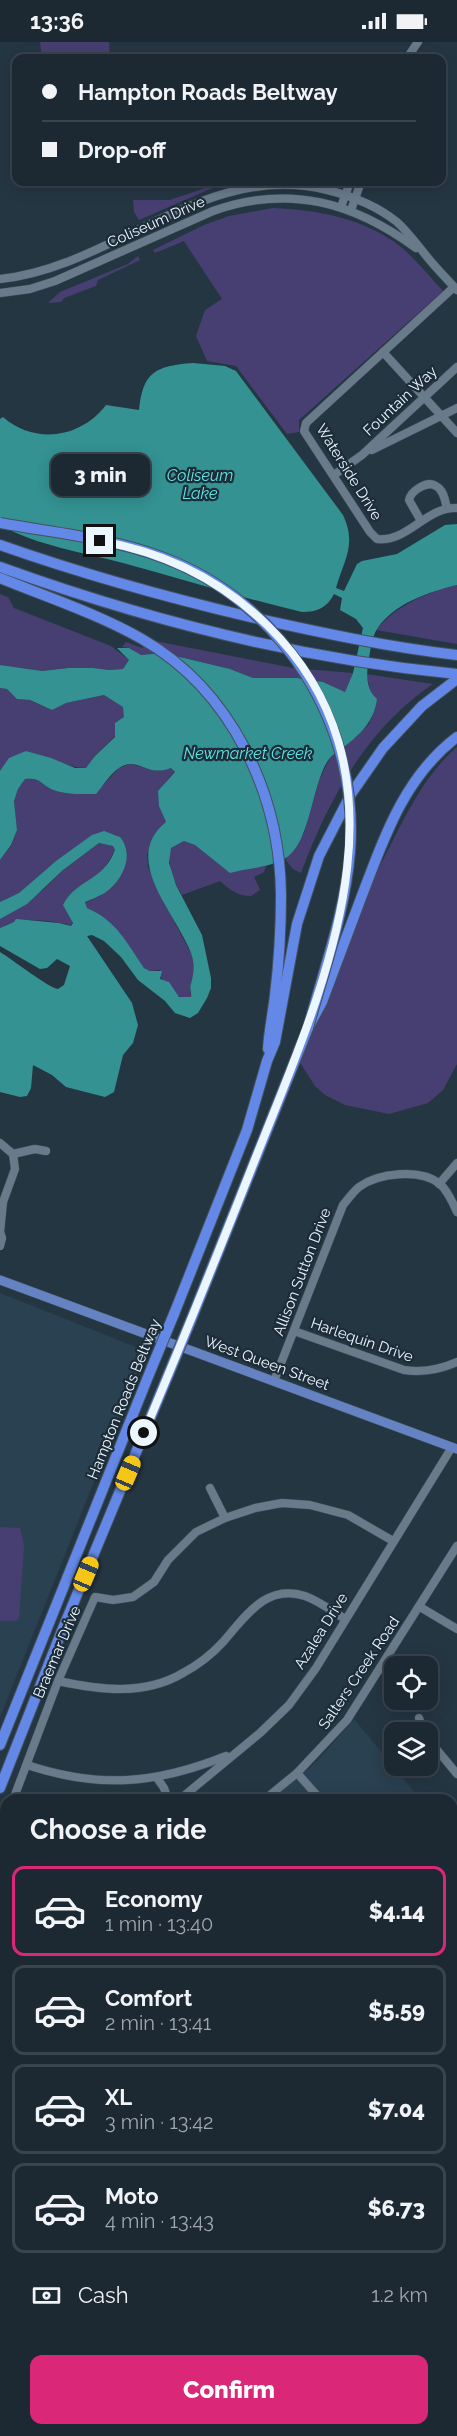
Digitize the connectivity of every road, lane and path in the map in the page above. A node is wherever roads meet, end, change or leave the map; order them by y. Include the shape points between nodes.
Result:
1 (257, 186) edge
2 (302, 186) edge
3 (348, 186) edge
4 (360, 186) edge
5 (345, 195) junction
6 (355, 198) junction
7 (341, 207) junction
8 (351, 210) junction
9 (424, 254) junction
10 (0, 279) edge
11 (456, 288) edge
12 (0, 293) edge
13 (384, 352) junction
14 (457, 367) edge
15 (425, 397) junction
16 (457, 408) edge
17 (441, 415) junction
18 (457, 433) edge
19 (362, 455) junction
20 (334, 475) junction
21 (447, 508) junction
22 (457, 508) edge
23 (421, 521) junction
24 (0, 523) edge
25 (0, 545) edge
26 (0, 567) edge
27 (0, 578) edge
28 (457, 655) edge
29 (457, 674) edge
30 (457, 679) edge
31 (457, 737) edge
32 (308, 1028) junction
33 (267, 1061) junction
34 (0, 1143) edge
35 (46, 1151) dead end
36 (13, 1154) junction
37 (457, 1163) edge
38 (440, 1184) junction
39 (457, 1212) edge
40 (0, 1232) edge
41 (0, 1245) edge
42 (0, 1280) edge
43 (294, 1331) junction
44 (457, 1362) edge
45 (274, 1382) junction
46 (454, 1448) edge
47 (210, 1488) dead end
48 (225, 1518) junction
49 (393, 1541) junction
50 (457, 1546) edge
51 (420, 1607) junction
52 (345, 1619) junction
53 (457, 1629) edge
54 (58, 1681) junction
55 (418, 1718) dead end
56 (420, 1722) edge
57 (0, 1745) edge
58 (438, 1751) edge
59 (233, 1754) junction
60 (27, 1765) junction
61 (297, 1773) junction
62 (457, 1774) edge
63 (157, 1778) junction
64 (0, 1788) edge
65 (15, 1794) edge
66 (167, 1794) edge
67 (186, 1794) edge
68 (271, 1794) edge
69 (316, 1794) edge

1 - 10 street, Coliseum Drive via 201,201 66,262
2 - 5 street, Coliseum Drive
3 - 5 street
4 - 6 street
5 - 6 street, Coliseum Drive
5 - 7 street
6 - 8 street
6 - 9 street, Coliseum Drive via 397,222
7 - 8 street, Coliseum Drive
7 - 12 street, Coliseum Drive via 290,198 237,203 55,281
8 - 9 street, Coliseum Drive
9 - 11 street
11 - 13 street, Waterside Drive
13 - 15 street
13 - 20 street, Waterside Drive via 304,427
14 - 15 street, Fountain Way
15 - 17 street
15 - 19 street, Fountain Way
16 - 17 street, Fountain Way
17 - 18 street
17 - 19 street, Fountain Way
19 - 20 street, Fountain Way
20 - 23 street, Waterside Drive via 377,539 388,538
21 - 22 street, Waterside Drive
21 - 23 street, Waterside Drive
21 - 23 street via 437,486 420,488 409,500
24 - 32 highway, bridge via 119,545 186,568 214,583 257,616 307,676 341,752 351,829 338,925
25 - 28 highway via 151,593 295,627
26 - 29 highway via 110,605 220,635 370,664
27 - 33 highway via 144,641 198,685 247,751 271,812 278,851 279,959
30 - 33 highway via 397,732 337,819 319,856 297,924 275,1042
31 - 32 highway, bridge via 422,771 397,808 322,1002
32 - 64 highway, Hampton Roads Beltway, bridge
33 - 57 highway, Hampton Roads Beltway, bridge via 247,1130
34 - 36 street
35 - 36 street
36 - 40 street via 15,1170 3,1202
37 - 38 street
38 - 39 street
38 - 43 street, Allison Sutton Drive via 424,1177 399,1174 378,1177 357,1188 343,1205
40 - 41 street
42 - 45 main road, West Queen Street
43 - 44 street, Harlequin Drive via 404,1370 418,1372
43 - 45 street, Allison Sutton Drive
45 - 46 main road, West Queen Street
46 - 49 street, Azalea Drive
47 - 48 street
48 - 49 street, Braemar Drive via 282,1503 310,1504 348,1515
48 - 54 street, Braemar Drive via 196,1533 168,1560 154,1582 133,1597 95,1597
49 - 52 street, Azalea Drive
50 - 51 street, Salters Creek Road
51 - 53 street
51 - 61 street, Salters Creek Road via 347,1720
52 - 54 street via 304,1596 272,1596 248,1611 205,1658 169,1680 124,1690 92,1689
52 - 59 street, Azalea Drive via 289,1705
54 - 60 street, Braemar Drive
55 - 56 street
58 - 62 street
59 - 63 street
59 - 67 street, Azalea Drive
60 - 63 street via 107,1781
60 - 65 street, Braemar Drive
61 - 68 street, Salters Creek Road
61 - 69 street
63 - 66 street

